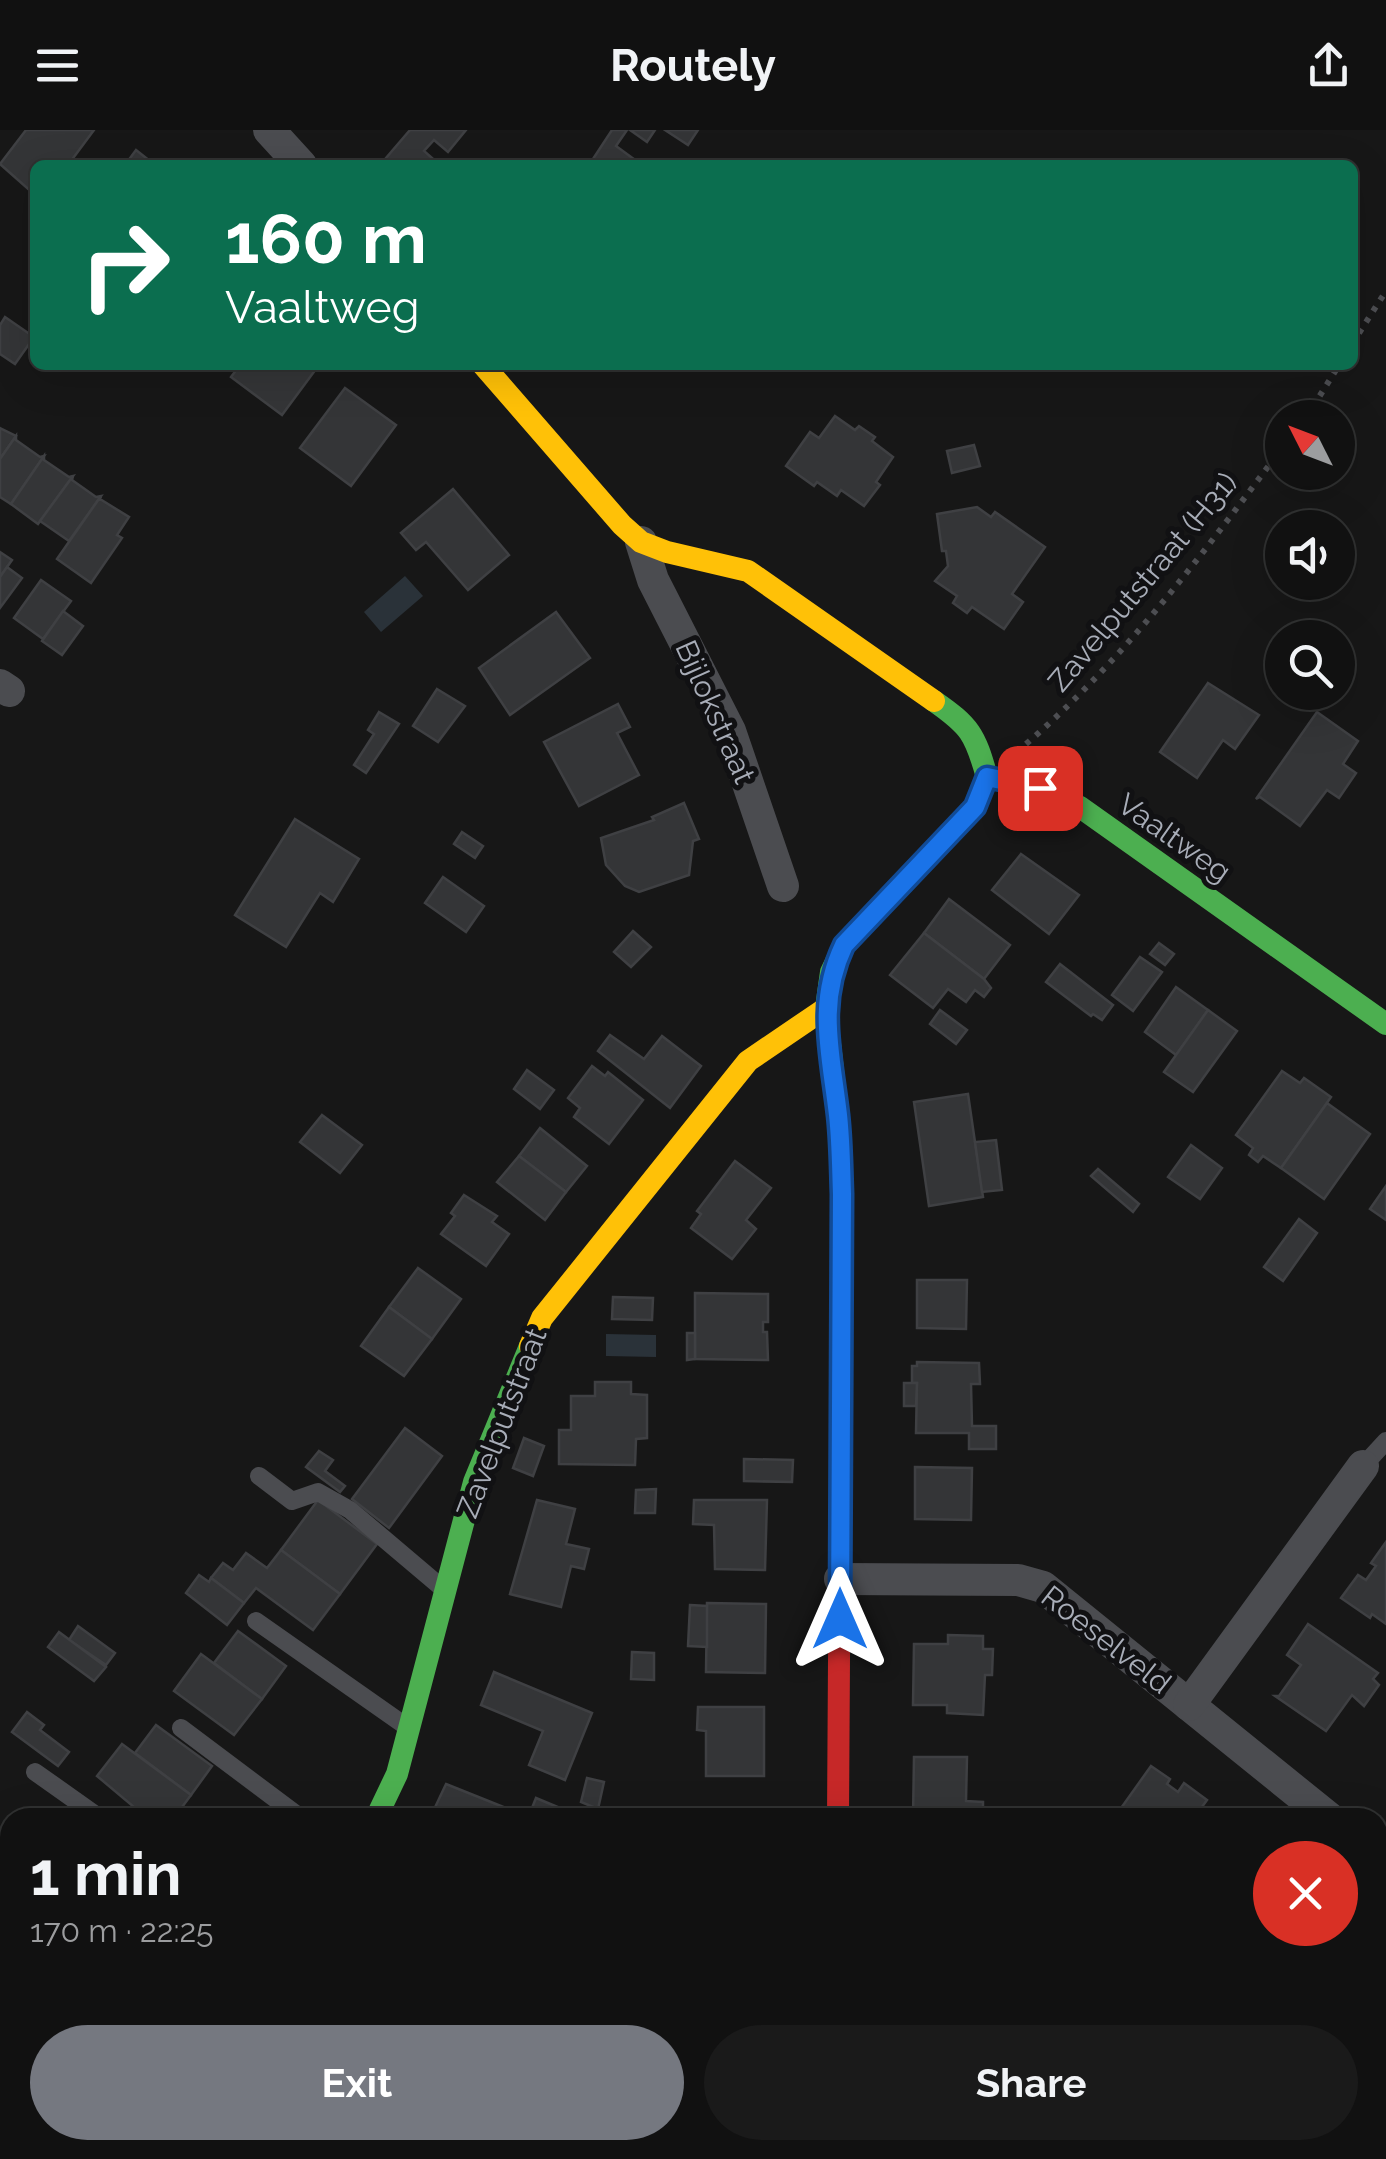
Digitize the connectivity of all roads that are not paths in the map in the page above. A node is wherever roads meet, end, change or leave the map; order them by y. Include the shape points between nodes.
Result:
1 (269, 130) edge
2 (296, 160) edge
3 (487, 370) edge
4 (640, 542) junction
5 (987, 777) junction
6 (783, 886) dead end
7 (826, 1008) junction
8 (1386, 1024) edge
9 (1386, 1441) edge
10 (1363, 1466) joint
11 (259, 1476) dead end
12 (840, 1579) junction
13 (445, 1590) junction
14 (256, 1621) dead end
15 (1189, 1705) junction
16 (181, 1728) dead end
17 (409, 1728) junction
18 (35, 1772) dead end
19 (86, 1808) edge
20 (289, 1808) edge
21 (381, 1808) edge
22 (838, 1808) edge
23 (1317, 1808) edge

1 - 2 street
3 - 4 street, Bijlokstraat
4 - 5 street, Bijlokstraat via 748,571 964,723
4 - 6 street, Bijlokstraat via 652,580 730,731
5 - 7 street via 975,807 844,945 831,972
5 - 8 street, Vaaltweg via 1040,788 1080,807
7 - 12 street via 842,1194
7 - 13 street, Zavelputstraat via 748,1061 542,1318 474,1482
9 - 10 lane
10 - 15 street, Roeselveld
11 - 13 lane via 292,1501 318,1492 350,1510
12 - 15 street, Roeselveld via 1018,1580 1043,1587
12 - 22 street
13 - 17 street, Zavelputstraat
14 - 17 lane
15 - 23 street, Roeselveld
16 - 20 lane
17 - 21 street, Zavelputstraat
18 - 19 lane

